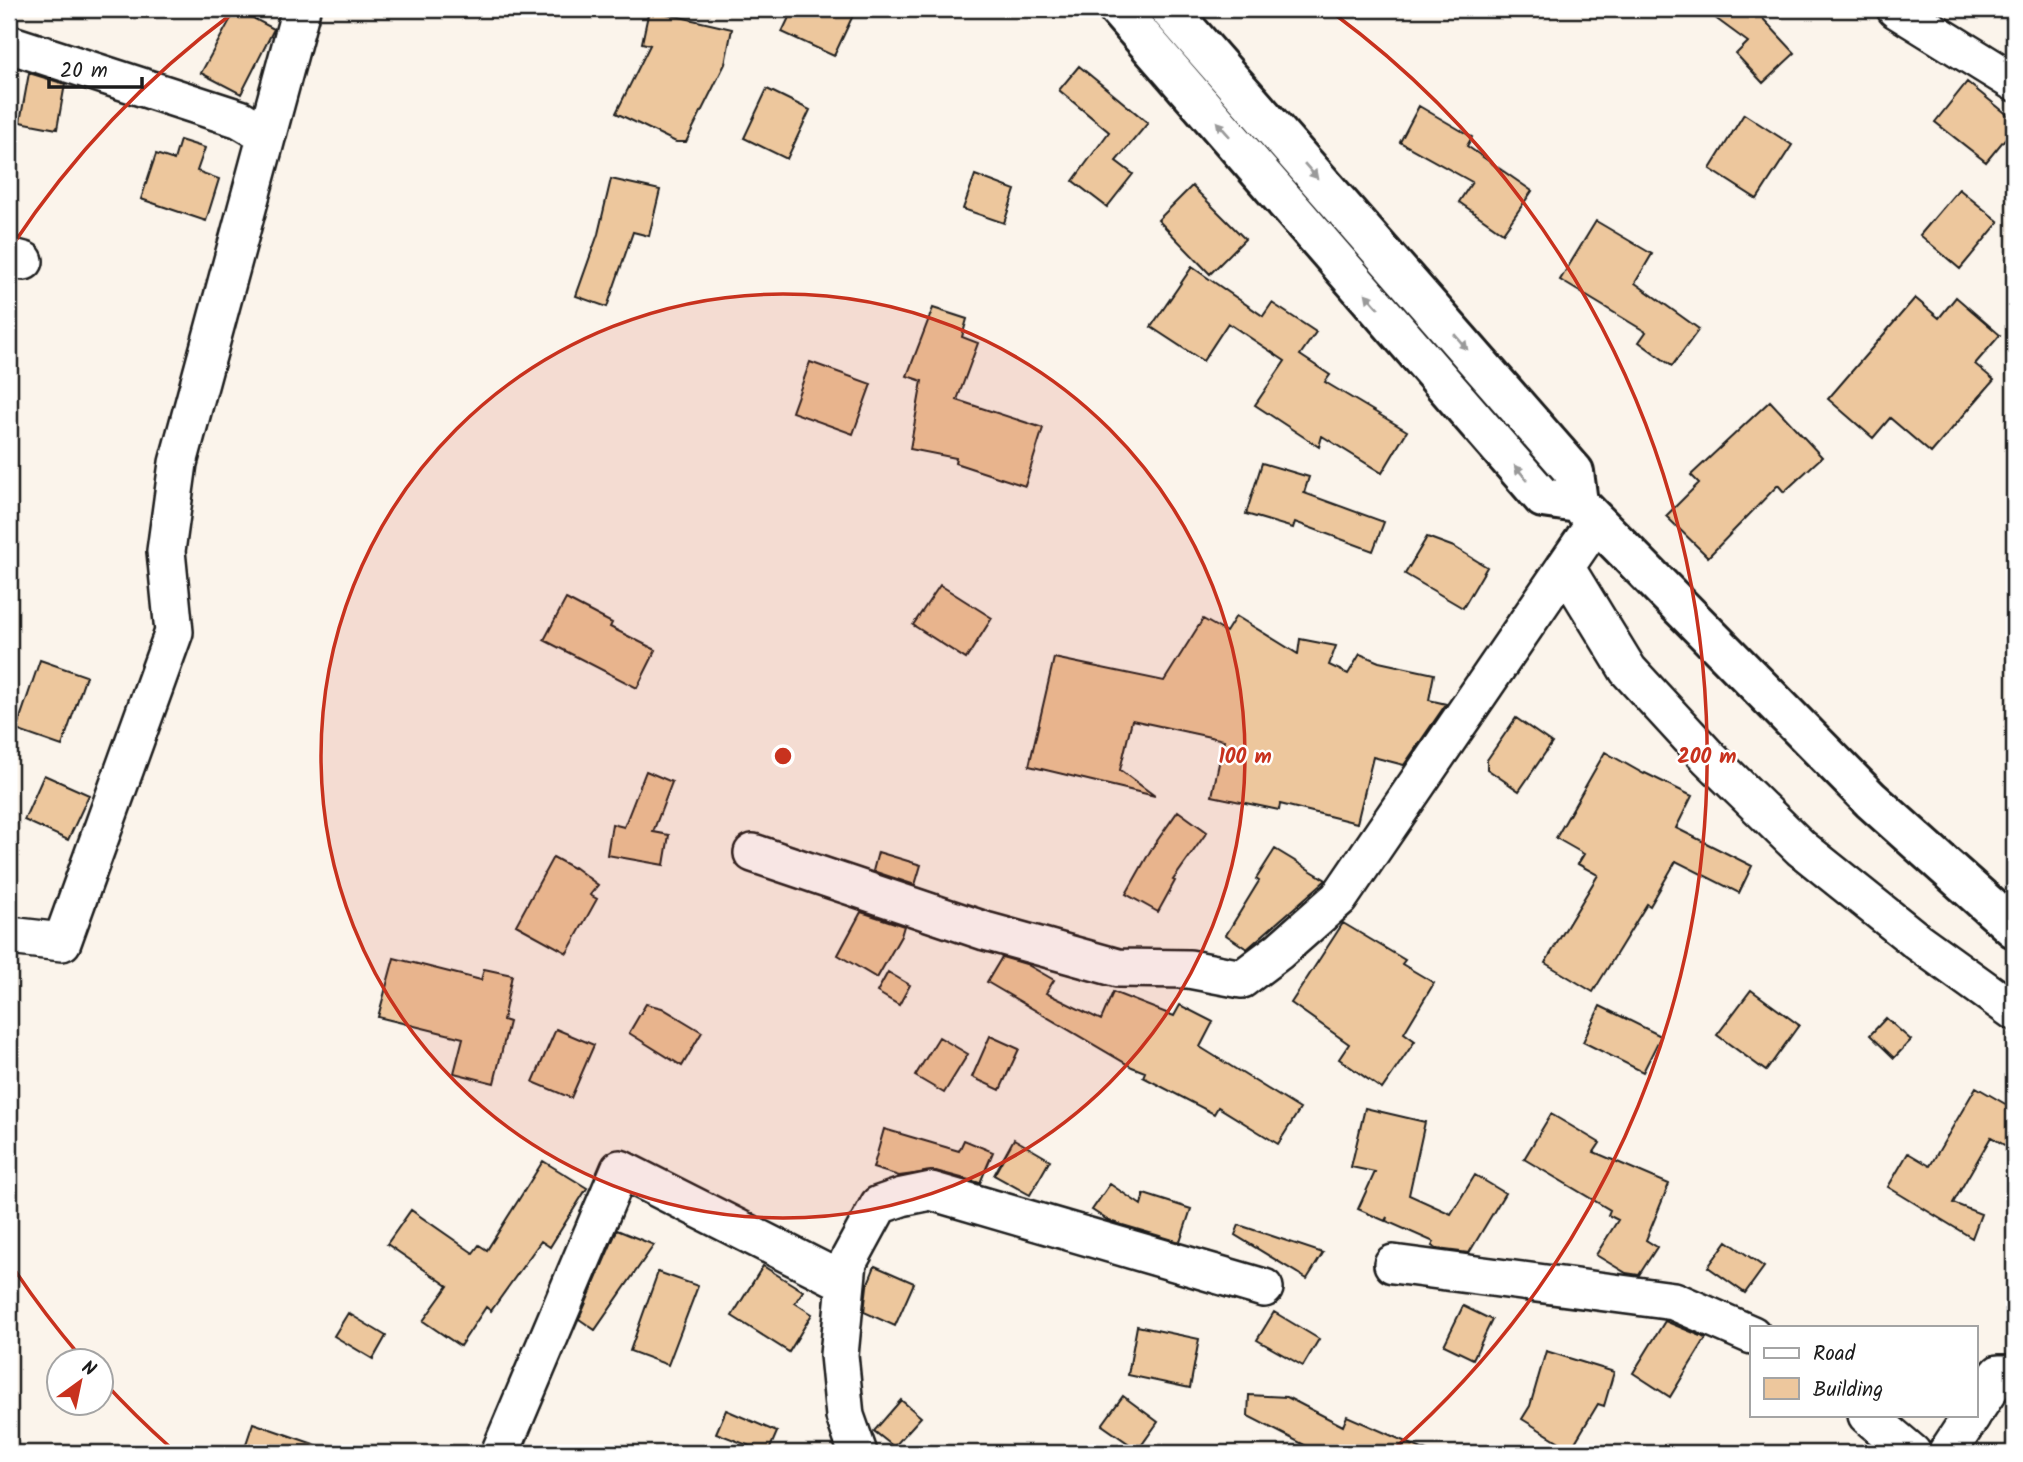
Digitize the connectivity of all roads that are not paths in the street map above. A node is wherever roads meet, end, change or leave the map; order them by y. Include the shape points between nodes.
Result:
1 (301, 9) edge
2 (1118, 9) edge
3 (1169, 9) edge
4 (1896, 9) edge
5 (9, 44) edge
6 (2014, 82) edge
7 (267, 135) junction
8 (1587, 512) junction
9 (1565, 567) junction
10 (753, 853) dead end
11 (2014, 928) edge
12 (9, 936) edge
13 (2014, 1011) edge
14 (1393, 1264) dead end
15 (846, 1283) junction
16 (1264, 1288) dead end
17 (1750, 1334) edge
18 (2014, 1374) edge
19 (1978, 1406) edge
20 (1868, 1416) edge
21 (1971, 1416) edge
22 (500, 1453) edge
23 (858, 1453) edge
24 (1912, 1453) edge
25 (1947, 1453) edge

1 - 7 street
8 -> 2 street via 1543,498
3 -> 8 street via 1574,472
4 - 6 street
5 - 7 street via 240,119
7 - 12 street via 178,463 166,551 174,632 62,942
8 - 9 street
8 - 11 street via 1871,800
9 - 10 street via 1339,898 1242,979 1189,969 1118,968 985,931
9 - 13 street via 1628,670 1708,757 1801,848
14 - 17 street via 1674,1301
15 - 16 street via 849,1262 879,1205 931,1191
15 - 22 street via 620,1169
15 - 23 street via 839,1355 845,1416
18 - 19 street via 1999,1374
20 - 24 street
21 - 25 street

